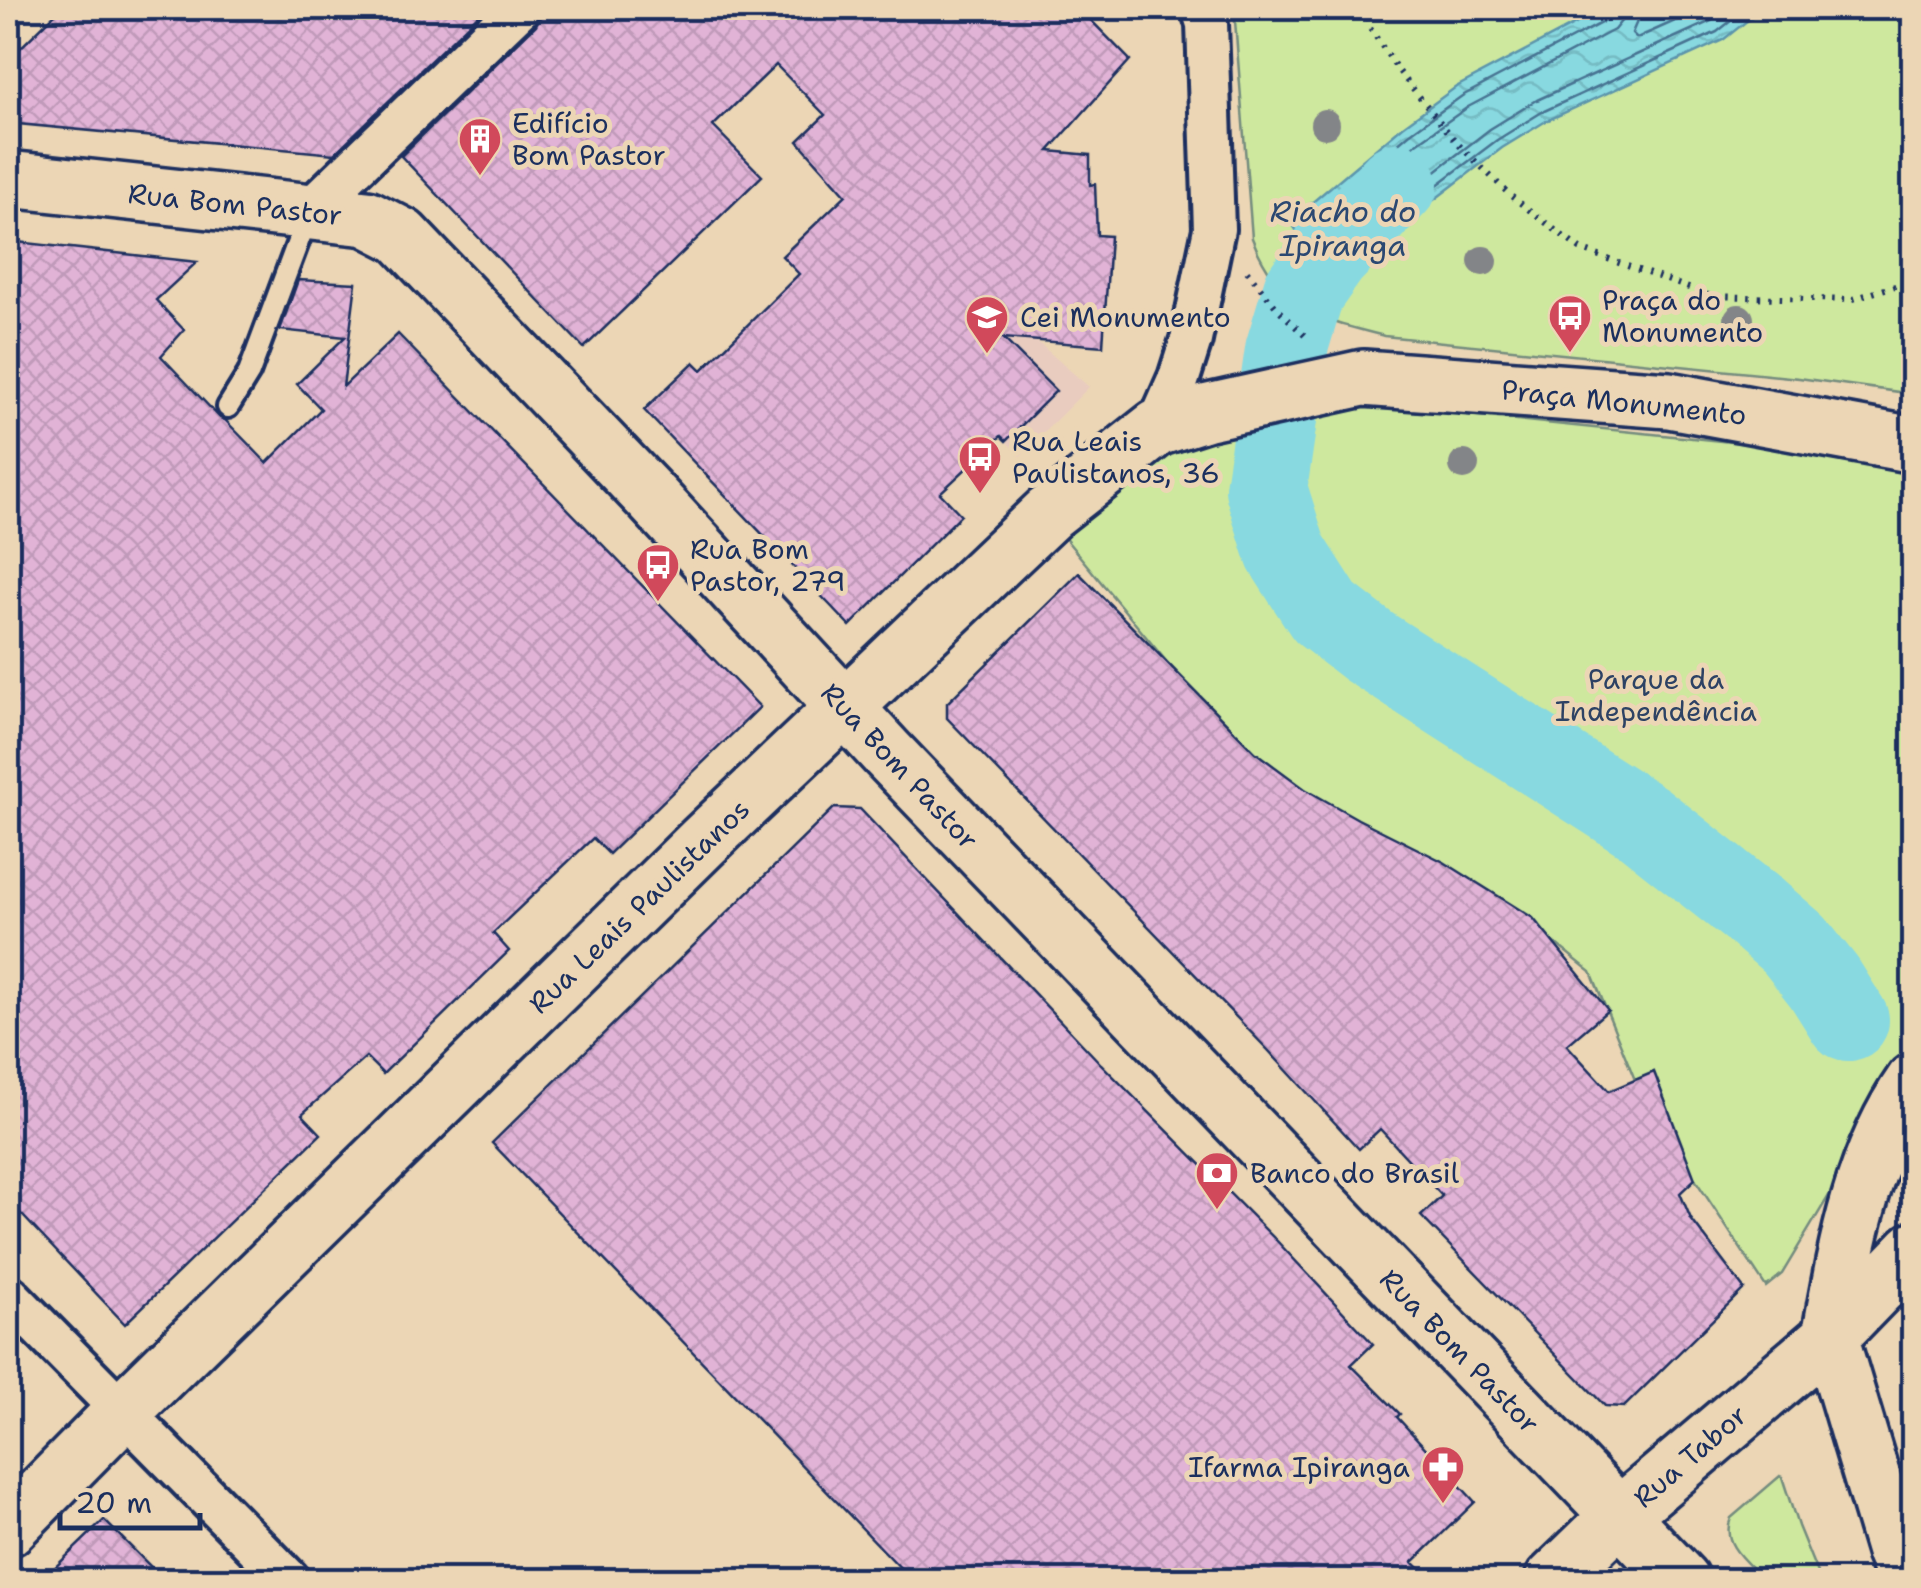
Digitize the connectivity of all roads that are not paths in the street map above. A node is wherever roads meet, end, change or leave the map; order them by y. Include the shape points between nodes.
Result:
1 (519, 8) edge
2 (1202, 8) edge
3 (8, 179) edge
4 (309, 211) junction
5 (1322, 363) joint
6 (228, 407) dead end
7 (1181, 420) junction
8 (1914, 445) edge
9 (845, 708) junction
10 (1914, 1081) edge
11 (1914, 1250) edge
12 (8, 1295) edge
13 (1830, 1337) junction
14 (122, 1412) junction
15 (1619, 1516) junction
16 (8, 1528) edge
17 (289, 1580) edge
18 (1554, 1580) edge
19 (1682, 1580) edge
20 (1906, 1580) edge

1 - 4 street
2 - 7 street via 1214,229 1179,378
3 - 4 main road, Rua Bom Pastor
4 - 6 lane via 249,373
4 - 9 main road, Rua Bom Pastor via 368,218 402,236
5 - 7 main road, Rua Leais Paulistanos
5 - 8 main road, Praça Monumento via 1363,378 1669,400
7 - 9 main road, Rua Leais Paulistanos via 1049,513
9 - 14 main road, Rua Leais Paulistanos
9 - 15 main road, Rua Bom Pastor
10 - 13 main road via 1862,1187
11 - 13 main road, Rua Tabor
12 - 14 street
13 - 15 main road, Rua Tabor
13 - 20 main road
14 - 16 main road, Rua Leais Paulistanos
14 - 17 street
15 - 18 main road, Rua Tabor
15 - 19 main road, Rua Bom Pastor

